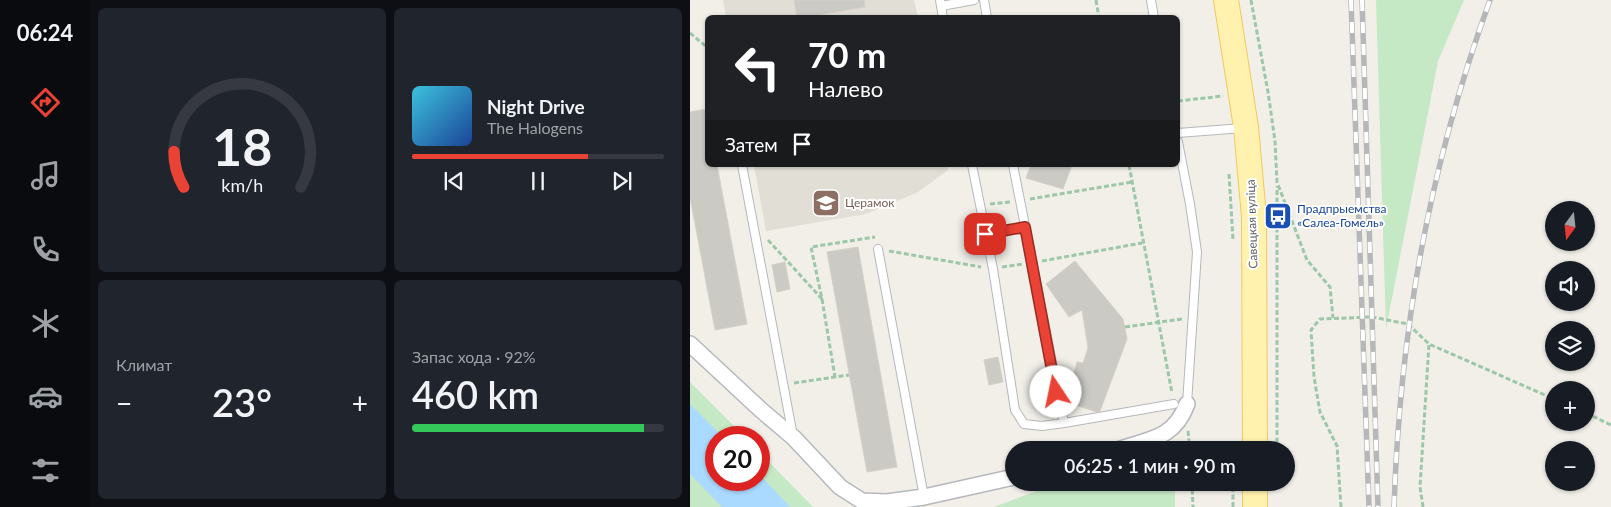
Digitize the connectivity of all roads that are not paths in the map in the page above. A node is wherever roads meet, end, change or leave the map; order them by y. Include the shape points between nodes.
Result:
1 (974, 0) edge
2 (984, 0) edge
3 (1151, 0) edge
4 (1226, 0) edge
5 (940, 3) edge
6 (986, 15) edge
7 (1154, 15) edge
8 (1236, 128) junction
9 (1180, 133) edge
10 (1180, 152) edge
11 (742, 167) edge
12 (972, 167) edge
13 (1013, 167) edge
14 (1025, 227) junction
15 (985, 234) junction
16 (878, 249) road end
17 (690, 344) edge
18 (1180, 404) junction
19 (1064, 422) junction
20 (794, 438) junction
21 (1144, 441) edge
22 (1255, 441) edge
23 (1005, 479) edge
24 (1255, 491) edge
25 (924, 497) junction
26 (1255, 507) edge

1 - 5 lane
2 - 6 lane
3 - 7 lane
4 - 8 main road, Савецкая вуліца
8 - 9 lane
8 - 22 main road, Савецкая вуліца via 1254,217
10 - 18 lane via 1197,252 1193,317
11 - 20 lane
12 - 15 lane
13 - 14 lane
14 - 15 lane
14 - 19 lane
15 - 19 lane via 1015,410 1024,424 1042,426
16 - 25 lane
17 - 20 street
18 - 19 lane
18 - 21 street via 1182,418 1174,427
20 - 25 street via 840,487 862,501 887,502
23 - 25 street
24 - 26 main road

